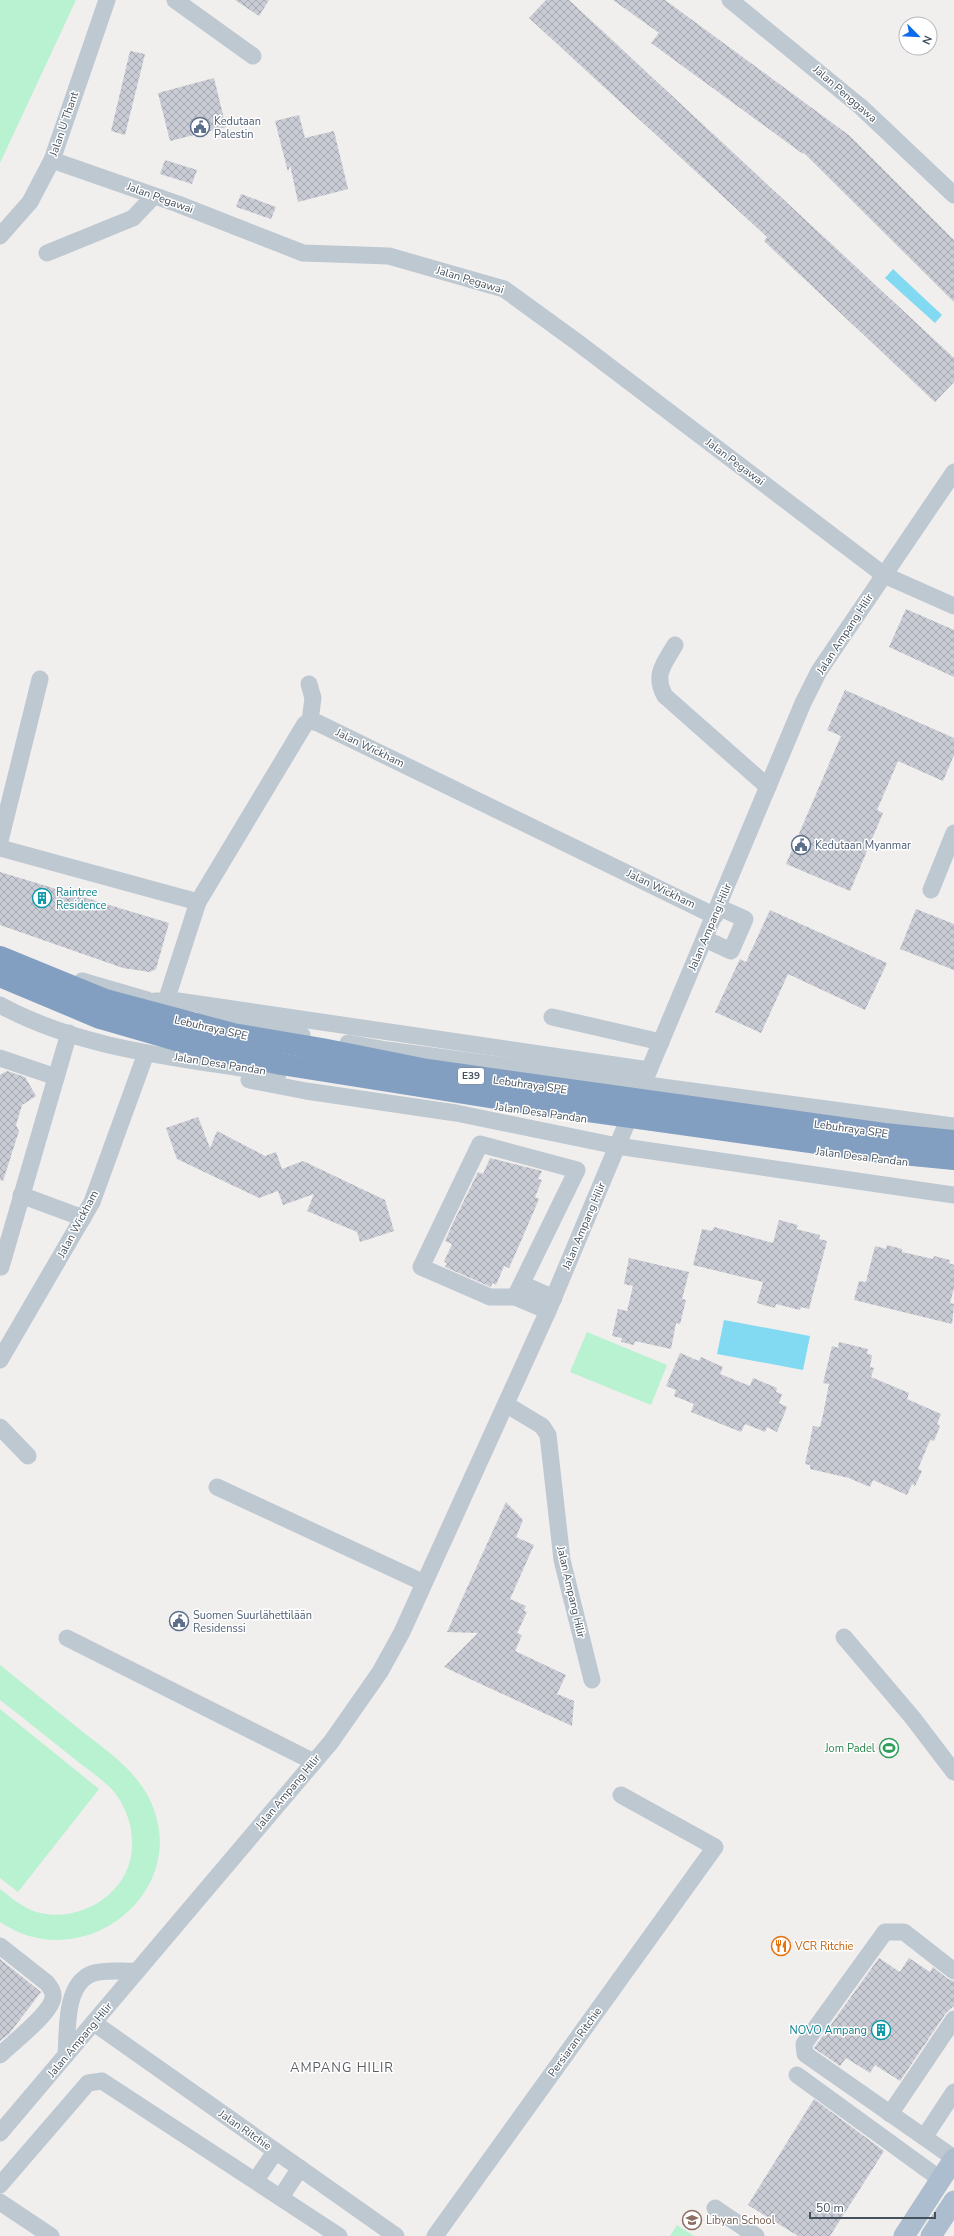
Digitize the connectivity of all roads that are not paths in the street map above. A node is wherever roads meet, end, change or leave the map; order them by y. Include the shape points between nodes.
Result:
1 (107, 0) edge
2 (175, 0) edge
3 (730, 0) edge
4 (748, 5) edge
5 (253, 56) dead end
6 (52, 160) junction
7 (954, 195) edge
8 (154, 196) junction
9 (0, 236) edge
10 (47, 253) dead end
11 (954, 472) edge
12 (884, 574) junction
13 (954, 606) edge
14 (675, 646) dead end
15 (40, 679) dead end
16 (309, 684) dead end
17 (310, 721) junction
18 (768, 787) junction
19 (954, 834) edge
20 (0, 841) edge
21 (0, 848) edge
22 (931, 890) dead end
23 (198, 902) junction
24 (717, 911) junction
25 (705, 939) junction
26 (0, 948) edge
27 (0, 957) edge
28 (0, 976) edge
29 (147, 1000) junction
30 (166, 1001) junction
31 (0, 1005) edge
32 (552, 1017) dead end
33 (69, 1033) junction
34 (661, 1042) junction
35 (129, 1049) junction
36 (145, 1056) junction
37 (0, 1058) edge
38 (649, 1070) junction
39 (56, 1077) junction
40 (954, 1126) edge
41 (954, 1141) edge
42 (617, 1146) junction
43 (954, 1159) edge
44 (954, 1168) edge
45 (21, 1195) junction
46 (954, 1195) edge
47 (83, 1218) junction
48 (1, 1267) edge
49 (518, 1290) junction
50 (551, 1304) junction
51 (0, 1360) edge
52 (507, 1405) junction
53 (0, 1427) edge
54 (28, 1456) dead end
55 (218, 1487) dead end
56 (424, 1583) junction
57 (844, 1637) dead end
58 (67, 1638) dead end
59 (592, 1680) dead end
60 (314, 1762) junction
61 (954, 1772) edge
62 (621, 1795) dead end
63 (0, 1946) edge
64 (137, 1971) junction
65 (954, 1971) edge
66 (954, 2020) edge
67 (94, 2024) junction
68 (0, 2055) edge
69 (66, 2055) junction
70 (797, 2075) dead end
71 (954, 2092) edge
72 (890, 2114) junction
73 (0, 2133) edge
74 (925, 2136) junction
75 (276, 2152) junction
76 (954, 2158) edge
77 (300, 2168) junction
78 (256, 2180) junction
79 (940, 2180) junction
80 (0, 2185) edge
81 (281, 2197) junction
82 (954, 2201) edge
83 (0, 2202) edge
84 (715, 2208) dead end
85 (51, 2236) edge
86 (339, 2236) edge
87 (396, 2236) edge
88 (435, 2236) edge
89 (756, 2236) edge
90 (904, 2236) edge
91 (931, 2236) edge

1 - 6 street, Jalan U Thant
2 - 5 street
3 - 4 street, Jalan Penggawa
4 - 7 street, Jalan Penggawa via 862,107
6 - 8 street, Jalan Pegawai
6 - 9 street, Jalan U Thant via 30,202
8 - 10 street via 133,218
8 - 12 street, Jalan Pegawai via 302,253 389,256 504,289
11 - 12 street, Jalan Ampang Hilir
12 - 13 street, Jalan Pegawai
12 - 18 street, Jalan Ampang Hilir via 819,671
14 - 18 street via 660,673 659,685 665,696
15 - 20 street
16 - 17 street via 313,698
17 - 23 street via 305,724
17 - 24 street, Jalan Wickham
18 - 24 street, Jalan Ampang Hilir
19 - 22 street
21 - 23 street
23 - 30 street
24 - 25 street, Jalan Ampang Hilir
24 - 25 street, Jalan Wickham via 745,919 728,956
25 - 34 street, Jalan Ampang Hilir
26 - 29 street via 77,980
27 - 41 highway, Lebuhraya SPE / E39 via 105,1000 233,1034 426,1070 884,1134
28 - 43 highway, Lebuhraya SPE / E39 via 100,1018 204,1048 281,1064 508,1100 882,1152
29 - 30 street
29 - 40 street via 165,1010 387,1050
30 - 38 street via 349,1025
31 - 33 street
32 - 34 street
33 - 35 street
33 - 39 street
34 - 38 street, Jalan Ampang Hilir
35 - 36 street
35 - 44 street, Jalan Desa Pandan via 342,1084 789,1148
36 - 42 street via 225,1076 306,1091 456,1113
36 - 47 street, Jalan Wickham via 92,1202
37 - 39 street
38 - 42 street, Jalan Ampang Hilir
39 - 45 street
42 - 46 street
42 - 50 street, Jalan Ampang Hilir
45 - 47 street
45 - 48 street
47 - 51 street, Jalan Wickham
49 - 49 street via 577,1170 480,1144 421,1268 490,1297
49 - 50 street
50 - 52 street, Jalan Ampang Hilir
52 - 56 street, Jalan Ampang Hilir
52 - 59 street, Jalan Ampang Hilir via 542,1426 548,1435 562,1560
53 - 54 street
55 - 56 street
56 - 60 street, Jalan Ampang Hilir via 380,1672 344,1725
57 - 61 street via 912,1717
58 - 60 street
60 - 64 street, Jalan Ampang Hilir
62 - 88 street, Persiaran Ritchie via 715,1847
63 - 68 street via 47,1983 53,1997 48,2010
64 - 67 street, Jalan Ampang Hilir
64 - 69 street via 92,1974 78,1984 71,2006
65 - 72 street via 904,1932 885,1932 804,2044 805,2054
66 - 72 street
67 - 69 street, Jalan Ampang Hilir
67 - 75 street, Jalan Ritchie
69 - 73 street, Jalan Ampang Hilir
70 - 79 street
71 - 74 street
72 - 74 street
74 - 76 street
75 - 77 street, Jalan Ritchie
75 - 78 street
76 - 79 main road
77 - 81 street
77 - 87 street, Jalan Ritchie
78 - 80 street via 102,2081 88,2083
78 - 81 street
79 - 90 main road
81 - 86 street
82 - 91 main road
83 - 85 street
84 - 89 street

